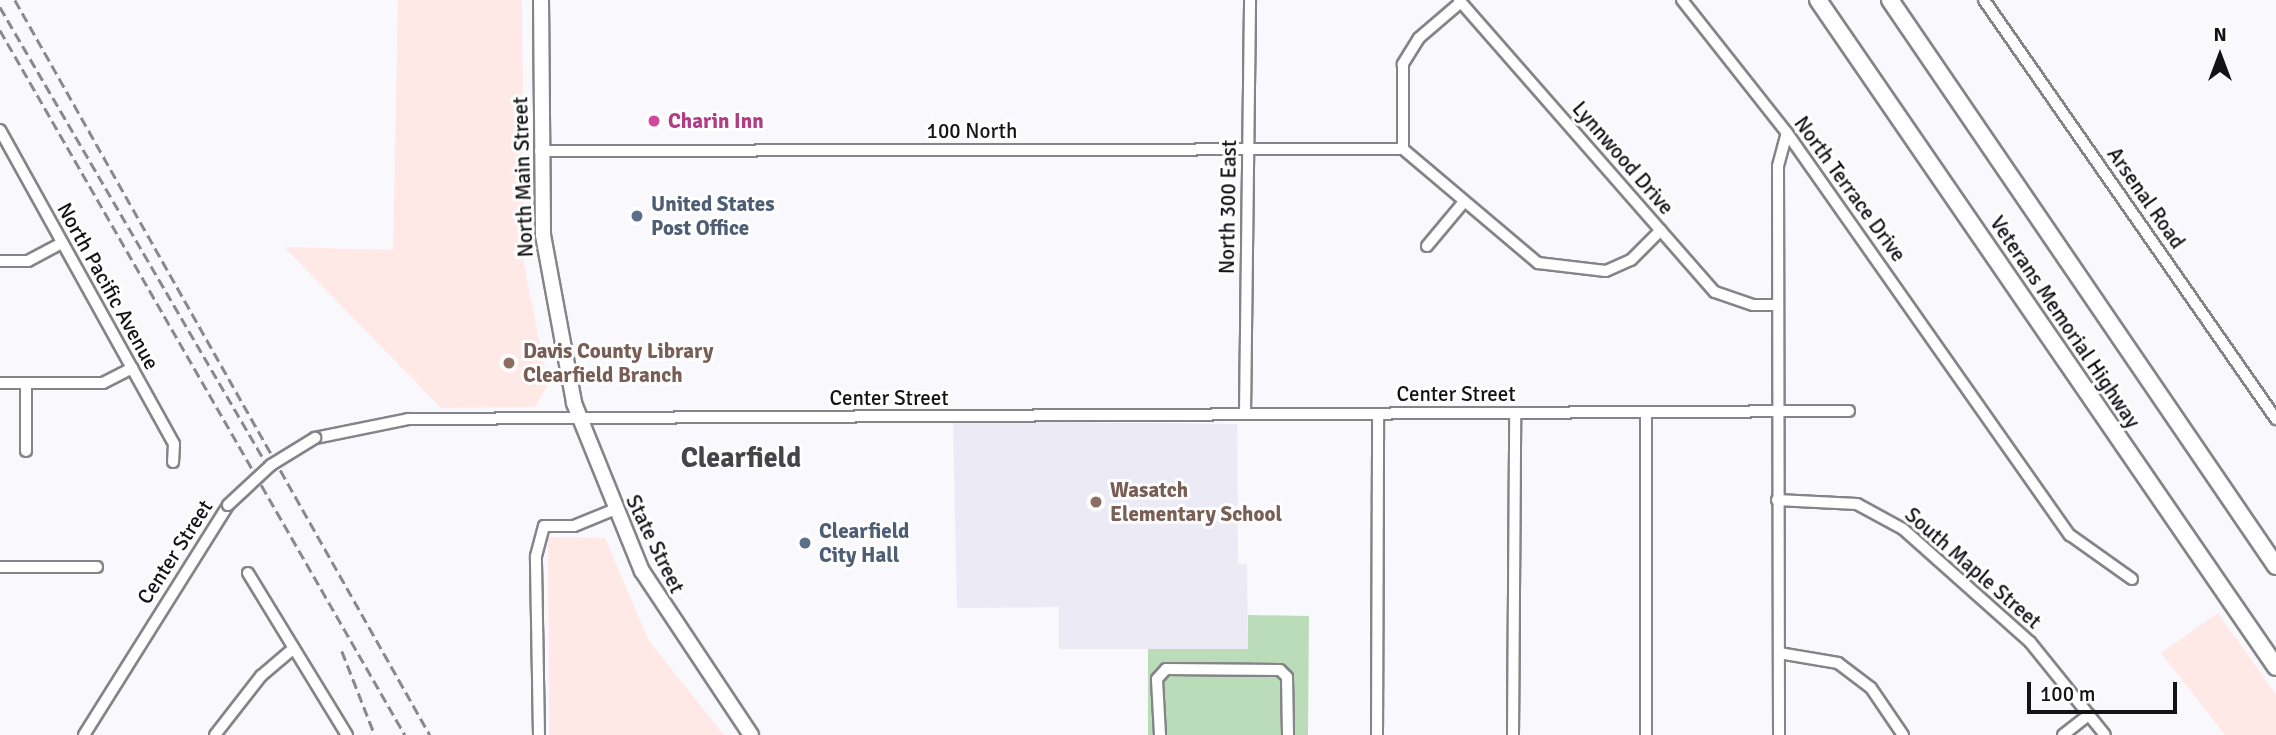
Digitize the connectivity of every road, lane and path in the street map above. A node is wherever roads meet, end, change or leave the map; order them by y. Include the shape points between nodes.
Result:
1 (541, 0) edge
2 (1250, 0) edge
3 (1682, 0) edge
4 (1818, 0) edge
5 (1890, 0) edge
6 (1983, 0) edge
7 (1460, 1) edge
8 (0, 130) edge
9 (1787, 133) junction
10 (1403, 149) junction
11 (1248, 150) junction
12 (540, 151) junction
13 (1462, 203) junction
14 (1661, 230) junction
15 (62, 243) junction
16 (1427, 246) dead end
17 (0, 261) edge
18 (1778, 305) junction
19 (561, 352) joint
20 (132, 368) junction
21 (0, 383) edge
22 (26, 383) junction
23 (1778, 411) junction
24 (1849, 411) dead end
25 (1646, 412) junction
26 (1515, 413) junction
27 (1378, 414) junction
28 (1245, 415) junction
29 (579, 419) junction
30 (2276, 419) edge
31 (26, 451) dead end
32 (173, 463) dead end
33 (1777, 500) junction
34 (613, 510) junction
35 (2276, 566) edge
36 (0, 567) edge
37 (97, 567) dead end
38 (248, 573) dead end
39 (2132, 579) dead end
40 (294, 648) junction
41 (1779, 653) junction
42 (2276, 667) edge
43 (2090, 715) junction
44 (83, 735) edge
45 (215, 735) edge
46 (347, 735) edge
47 (539, 735) edge
48 (751, 735) edge
49 (1160, 735) edge
50 (1288, 735) edge
51 (1377, 735) edge
52 (1513, 735) edge
53 (1646, 735) edge
54 (1779, 735) edge
55 (1903, 735) edge
56 (2063, 735) edge
57 (2105, 735) edge

1 - 12 main road, North Main Street
2 - 11 street, North 300 East
3 - 9 street, North Terrace Drive
4 - 42 highway, Veterans Memorial Highway
5 - 35 highway, Veterans Memorial Highway
6 - 30 street, Arsenal Road
7 - 10 street via 1419,38 1403,64
7 - 14 street, Lynnwood Drive
8 - 15 street, North Pacific Avenue
9 - 18 street via 1778,166
9 - 39 street, North Terrace Drive via 2070,535
10 - 11 street, 100 North
10 - 13 street
11 - 12 street, 100 North
11 - 28 street, North 300 East
12 - 19 main road, North Main Street via 545,256
13 - 14 street via 1538,263 1568,270 1606,271 1631,260
13 - 16 street
14 - 18 street, Lynnwood Drive via 1715,292 1753,305
15 - 17 street via 28,261
15 - 20 street, North Pacific Avenue
18 - 23 street
19 - 29 main road, State Street
20 - 22 street via 103,383
20 - 32 street, North Pacific Avenue via 174,444
21 - 22 street
22 - 31 street
23 - 24 street, Center Street
23 - 25 street, Center Street
23 - 33 street
25 - 26 street, Center Street
25 - 53 street
26 - 27 street, Center Street
26 - 52 street
27 - 28 street, Center Street
27 - 51 street
28 - 29 street, Center Street
29 - 34 main road, State Street
29 - 44 street, Center Street, bridge via 408,419 315,438 271,465 228,505
33 - 41 street
33 - 43 street, South Maple Street via 1857,504 1903,529 2030,642
34 - 47 street via 574,526 544,526 536,556
34 - 48 main road, State Street via 670,620
36 - 37 street
38 - 40 street
40 - 45 street via 261,676
40 - 46 street
41 - 54 street
41 - 55 street via 1838,663 1871,688
43 - 56 street
43 - 57 street, South Maple Street
49 - 50 street via 1157,679 1167,669 1280,670 1287,677

